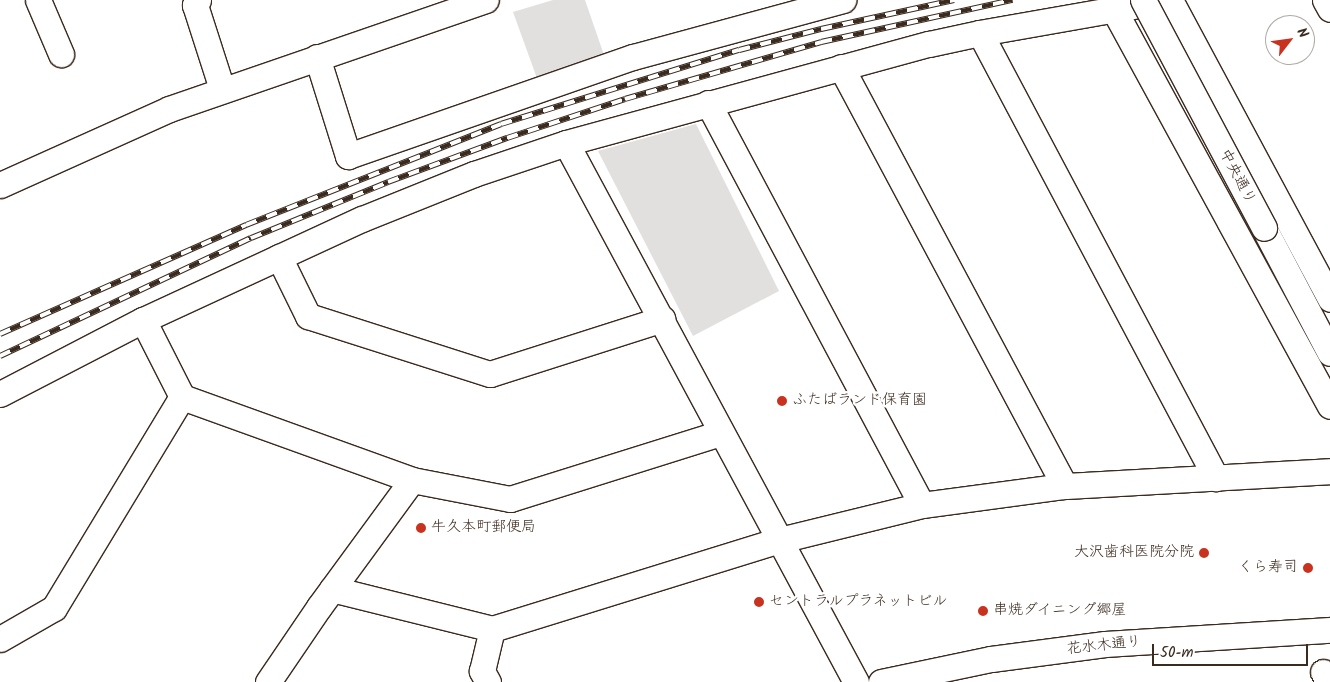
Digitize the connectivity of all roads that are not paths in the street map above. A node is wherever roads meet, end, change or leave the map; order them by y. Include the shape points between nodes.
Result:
1 (38, 0) edge
2 (486, 0) edge
3 (843, 0) edge
4 (1143, 0) edge
5 (1169, 0) edge
6 (1325, 0) edge
7 (193, 2) edge
8 (432, 8) edge
9 (1114, 8) junction
10 (1330, 9) edge
11 (980, 32) junction
12 (61, 54) dead end
13 (317, 57) junction
14 (842, 67) junction
15 (222, 89) junction
16 (708, 103) junction
17 (566, 143) junction
18 (0, 185) edge
19 (278, 257) junction
20 (1330, 298) edge
21 (662, 319) junction
22 (143, 320) junction
23 (1330, 353) edge
24 (0, 394) edge
25 (182, 396) junction
26 (1330, 406) edge
27 (721, 433) junction
28 (1330, 471) edge
29 (1216, 478) junction
30 (412, 480) junction
31 (1065, 486) junction
32 (922, 506) junction
33 (780, 540) junction
34 (332, 589) junction
35 (492, 628) junction
36 (1330, 630) edge
37 (0, 639) edge
38 (268, 682) edge
39 (488, 682) edge
40 (856, 682) edge
41 (881, 682) edge

1 - 12 street
2 - 8 street
3 - 13 street via 634,57 348,156
4 - 23 street, 中央通り, bridge
5 - 9 street
5 - 20 street
6 - 10 street
7 - 15 street
8 - 13 street
9 - 11 street
9 - 26 street
11 - 14 street
11 - 29 street
13 - 15 street
14 - 16 street
14 - 31 street
15 - 18 street via 130,124
16 - 17 street
16 - 32 street
17 - 19 street via 465,178
17 - 21 street
19 - 21 street via 308,316 490,374
19 - 22 street
21 - 27 street
22 - 24 street
22 - 25 street
25 - 30 street
25 - 37 street via 54,608
27 - 30 street via 510,499
27 - 33 street
28 - 29 street
29 - 31 street
30 - 34 street
31 - 32 street
32 - 33 street
33 - 35 street
33 - 40 street
34 - 35 street
34 - 38 street
35 - 39 street via 482,671
36 - 41 street, 花水木通り via 1105,644 991,659

